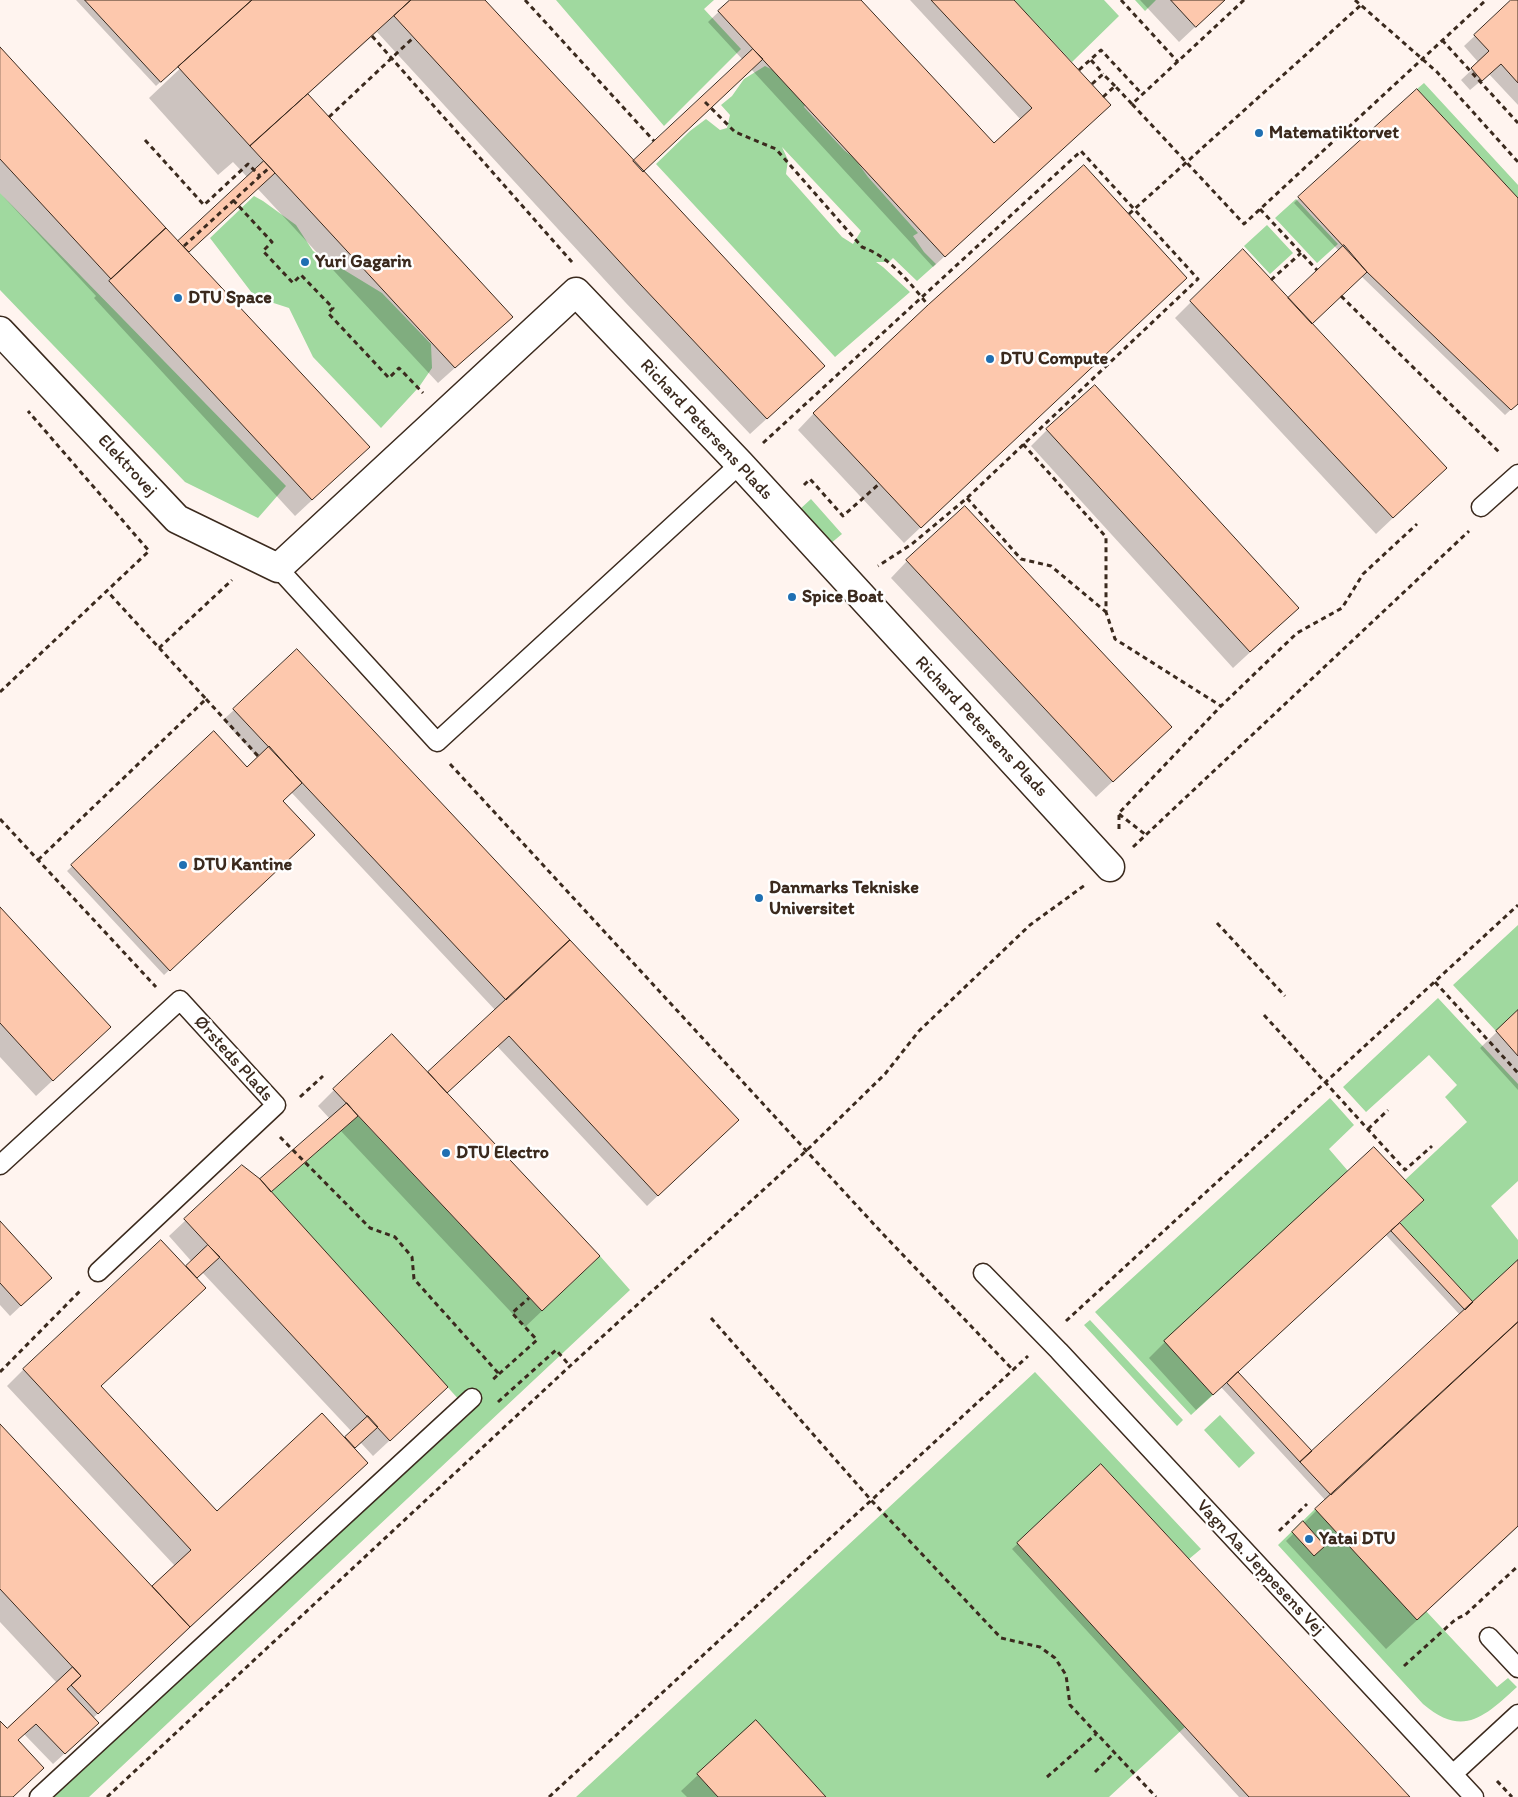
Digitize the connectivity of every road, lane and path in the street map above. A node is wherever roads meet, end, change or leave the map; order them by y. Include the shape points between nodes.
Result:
1 (525, 0) edge
2 (1121, 0) edge
3 (1244, 0) edge
4 (1355, 0) edge
5 (1486, 0) edge
6 (1361, 5) junction
7 (372, 36) dead end
8 (413, 38) dead end
9 (1442, 40) junction
10 (1423, 58) junction
11 (391, 59) junction
12 (1091, 60) junction
13 (1178, 62) junction
14 (1079, 70) dead end
15 (1103, 74) junction
16 (1092, 84) dead end
17 (1115, 86) junction
18 (1142, 94) junction
19 (1103, 97) dead end
20 (705, 102) dead end
21 (1132, 104) junction
22 (329, 117) dead end
23 (1518, 124) edge
24 (145, 140) dead end
25 (654, 141) dead end
26 (1188, 162) junction
27 (1518, 162) edge
28 (270, 167) dead end
29 (260, 176) junction
30 (233, 200) junction
31 (1260, 209) junction
32 (1134, 210) junction
33 (1129, 214) dead end
34 (184, 246) dead end
35 (1300, 253) junction
36 (1317, 270) dead end
37 (1271, 280) dead end
38 (576, 292) junction
39 (1341, 296) dead end
40 (922, 298) junction
41 (928, 305) dead end
42 (0, 331) edge
43 (26, 408) dead end
44 (443, 416) junction
45 (1023, 444) junction
46 (1506, 458) dead end
47 (740, 464) junction
48 (1518, 474) edge
49 (879, 484) dead end
50 (967, 498) junction
51 (779, 507) junction
52 (1482, 507) joint
53 (1417, 524) dead end
54 (278, 568) junction
55 (850, 584) junction
56 (107, 591) junction
57 (208, 602) dead end
58 (1106, 612) junction
59 (159, 648) junction
60 (0, 692) edge
61 (206, 698) junction
62 (1221, 706) junction
63 (437, 742) junction
64 (258, 756) dead end
65 (1118, 813) junction
66 (0, 819) edge
67 (1146, 835) junction
68 (38, 860) junction
69 (1104, 860) junction
70 (1216, 923) dead end
71 (1435, 982) dead end
72 (1285, 996) dead end
73 (174, 1005) junction
74 (1264, 1015) dead end
75 (1518, 1073) edge
76 (1388, 1110) dead end
77 (262, 1118) junction
78 (1368, 1129) junction
79 (1432, 1146) dead end
80 (806, 1151) junction
81 (0, 1165) edge
82 (98, 1272) joint
83 (983, 1273) dead end
84 (529, 1298) dead end
85 (711, 1318) dead end
86 (570, 1366) junction
87 (1013, 1370) dead end
88 (0, 1372) edge
89 (499, 1374) junction
90 (472, 1398) junction
91 (1307, 1504) dead end
92 (1279, 1531) dead end
93 (1518, 1566) edge
94 (1489, 1637) dead end
95 (1404, 1666) dead end
96 (1518, 1668) edge
97 (1518, 1714) edge
98 (1096, 1734) junction
99 (1114, 1753) junction
100 (1095, 1772) dead end
101 (1453, 1774) junction
102 (1047, 1777) dead end
103 (39, 1797) edge
104 (107, 1797) edge
105 (1156, 1797) edge
106 (1474, 1797) edge

1 - 25 path
2 - 13 path
3 - 13 path
4 - 6 path
5 - 9 path
6 - 10 path
6 - 26 path
7 - 11 path
8 - 11 path
9 - 10 path
9 - 23 path
10 - 27 path
10 - 31 path
11 - 22 path
11 - 38 path via 572,262
12 - 14 path
12 - 15 path
12 - 18 path via 1101,50
13 - 18 path
15 - 16 path
15 - 17 path
17 - 19 path
17 - 21 path
18 - 21 path
20 - 40 path via 735,132 776,149 862,247 876,252
21 - 26 path
24 - 29 path via 204,205 248,164
26 - 31 path via 1244,224
26 - 32 path
28 - 29 path
29 - 30 path
30 - 34 path
30 - 44 path via 272,242 263,251 293,283 301,275 334,308 328,313 388,378 399,368
31 - 35 path
32 - 33 path
32 - 40 path via 1081,151
32 - 45 path via 1198,279
35 - 36 path
35 - 37 path
38 - 44 street
38 - 47 street, Richard Petersens Plads
39 - 46 path
40 - 41 path
40 - 47 path
42 - 54 street, Elektrovej via 178,519
43 - 56 path via 149,551
44 - 54 street
45 - 50 path
45 - 58 path via 1106,537
47 - 51 street, Richard Petersens Plads
47 - 63 lane
48 - 52 lane
49 - 51 path via 844,516 810,479
50 - 55 path via 912,544
50 - 58 path via 1021,559 1050,566
51 - 55 street, Richard Petersens Plads
52 - 67 path via 1487,514
53 - 62 path via 1364,574 1342,608 1297,633
54 - 63 lane
55 - 69 street, Richard Petersens Plads
56 - 59 path
56 - 60 path
57 - 59 path
58 - 62 path via 1115,639
59 - 61 path
61 - 64 path
61 - 68 path
62 - 65 path
63 - 80 path via 443,757
65 - 67 path
65 - 69 path via 1119,832
66 - 68 path
67 - 69 path
68 - 73 path
69 - 80 path via 919,1030 885,1074
70 - 72 path
71 - 75 path
73 - 77 lane, Ørsteds Plads via 180,1000 276,1105
73 - 81 lane, Ørsteds Plads
74 - 78 path
76 - 78 path
77 - 82 lane, Ørsteds Plads
77 - 89 path via 370,1228 395,1237 412,1257 414,1279
78 - 79 path via 1405,1170
80 - 86 path
80 - 87 path
82 - 88 path
83 - 101 lane, Vagn Aa. Jeppesens Vej
84 - 89 path via 512,1313 537,1340
85 - 98 path via 871,1500 1001,1638 1040,1647 1055,1658 1066,1675 1070,1706
86 - 90 path via 556,1350 485,1414
86 - 104 path
89 - 90 path
90 - 103 lane
91 - 92 path
93 - 95 path
94 - 96 lane
97 - 101 lane
98 - 99 path
98 - 102 path
99 - 100 path
99 - 105 path
101 - 106 lane, Vagn Aa. Jeppesens Vej

